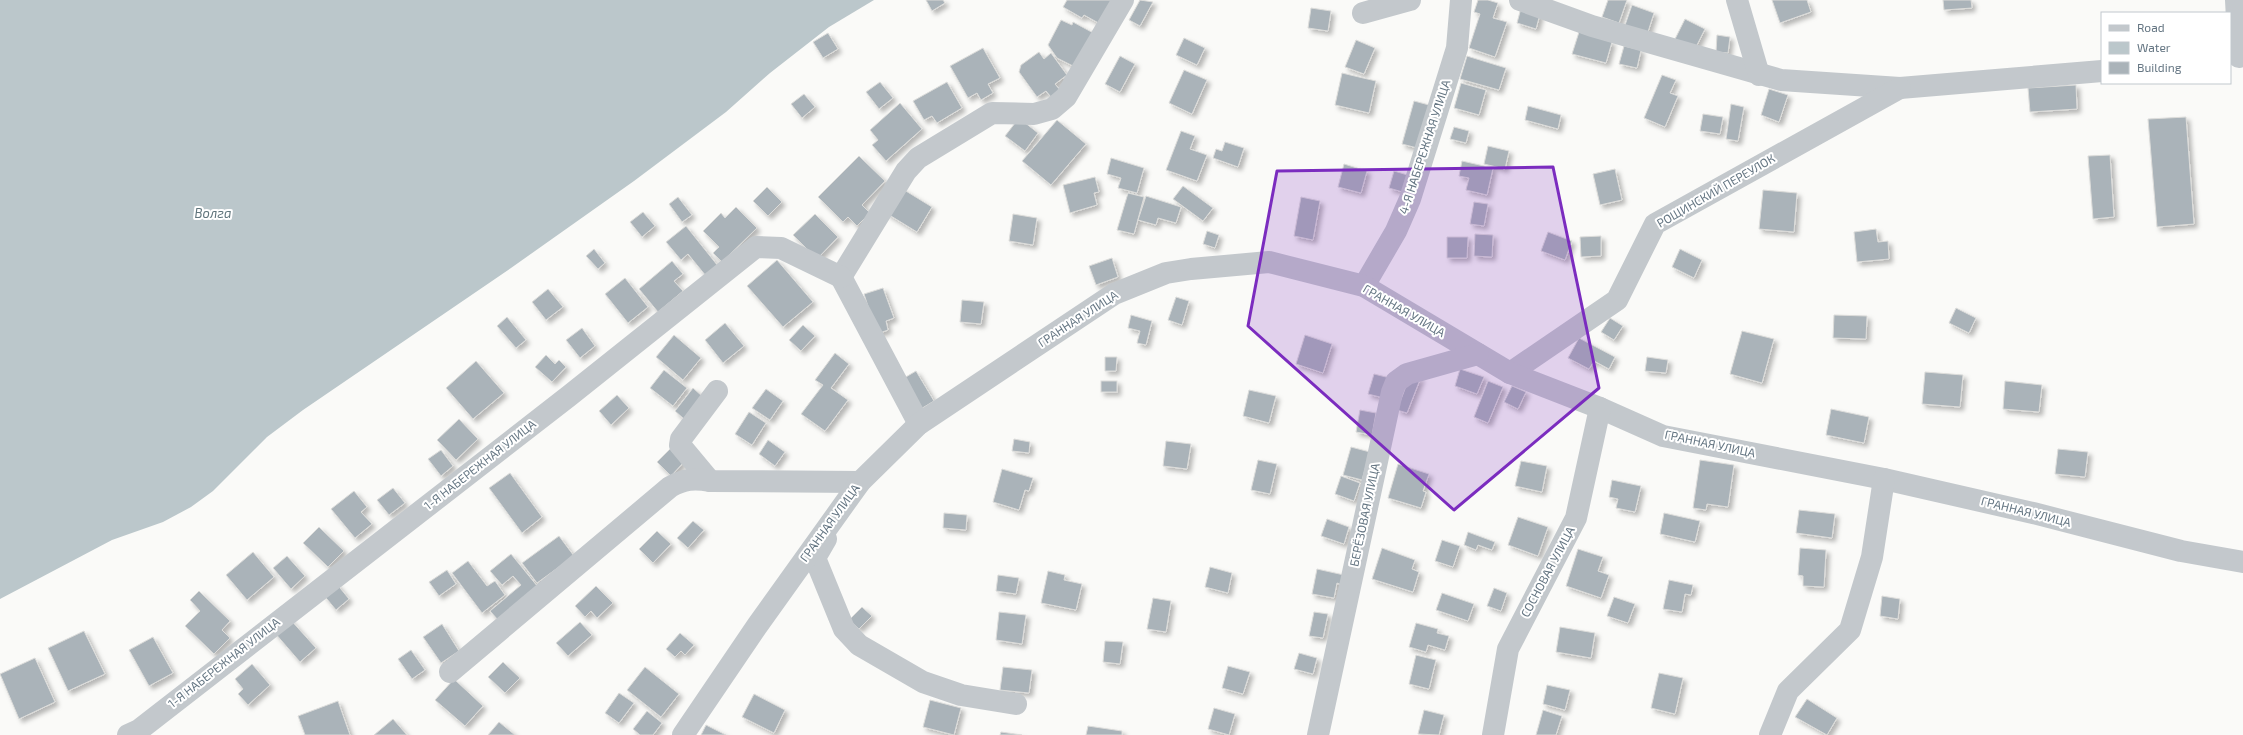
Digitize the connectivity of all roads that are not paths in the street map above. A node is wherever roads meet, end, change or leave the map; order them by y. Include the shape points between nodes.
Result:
1 (1123, 0) edge
2 (1410, 0) edge
3 (1461, 0) edge
4 (1520, 0) edge
5 (1737, 0) edge
6 (2236, 0) edge
7 (1363, 12) dead end
8 (2237, 57) edge
9 (2101, 71) edge
10 (1758, 75) junction
11 (1900, 88) junction
12 (841, 277) junction
13 (1364, 286) junction
14 (1478, 354) junction
15 (1510, 373) junction
16 (717, 391) dead end
17 (1600, 408) junction
18 (919, 424) junction
19 (1884, 479) junction
20 (710, 481) junction
21 (860, 482) junction
22 (2243, 562) edge
23 (450, 672) dead end
24 (1016, 704) dead end
25 (128, 735) edge
26 (683, 735) edge
27 (1318, 735) edge
28 (1493, 735) edge
29 (1770, 735) edge

1 - 12 street via 1066,97 1052,109 1034,114 992,113 918,158 906,171
2 - 7 street
3 - 13 street, 4-Я НАБЕРЕЖНАЯ УЛИЦА via 1457,48 1410,199 1396,231
4 - 10 street via 1592,26
5 - 10 street
6 - 8 street
9 - 11 street
10 - 11 street via 1782,80
11 - 15 street, РОЩИНСКИЙ ПЕРЕУЛОК via 1655,224 1617,300
12 - 18 street
12 - 25 street, 1-Я НАБЕРЕЖНАЯ УЛИЦА via 781,248 756,247 569,396 139,730
13 - 14 street, ГРАННАЯ УЛИЦА
13 - 18 street, ГРАННАЯ УЛИЦА via 1269,262 1166,273 1114,294
14 - 15 street, ГРАННАЯ УЛИЦА
14 - 27 street, БЕРЁЗОВАЯ УЛИЦА via 1407,374 1396,382
15 - 17 street, ГРАННАЯ УЛИЦА
16 - 20 street via 681,439 680,445
17 - 19 street, ГРАННАЯ УЛИЦА via 1663,436
17 - 28 street, СОСНОВАЯ УЛИЦА via 1576,518 1508,649
18 - 21 street, ГРАННАЯ УЛИЦА
19 - 22 street, ГРАННАЯ УЛИЦА via 2033,512 2181,551
19 - 29 street via 1872,557 1850,630 1788,691
20 - 21 street
20 - 23 street via 694,478 681,481 670,488
21 - 24 street via 815,558 844,628 859,645 923,682 961,695
21 - 26 street, ГРАННАЯ УЛИЦА

